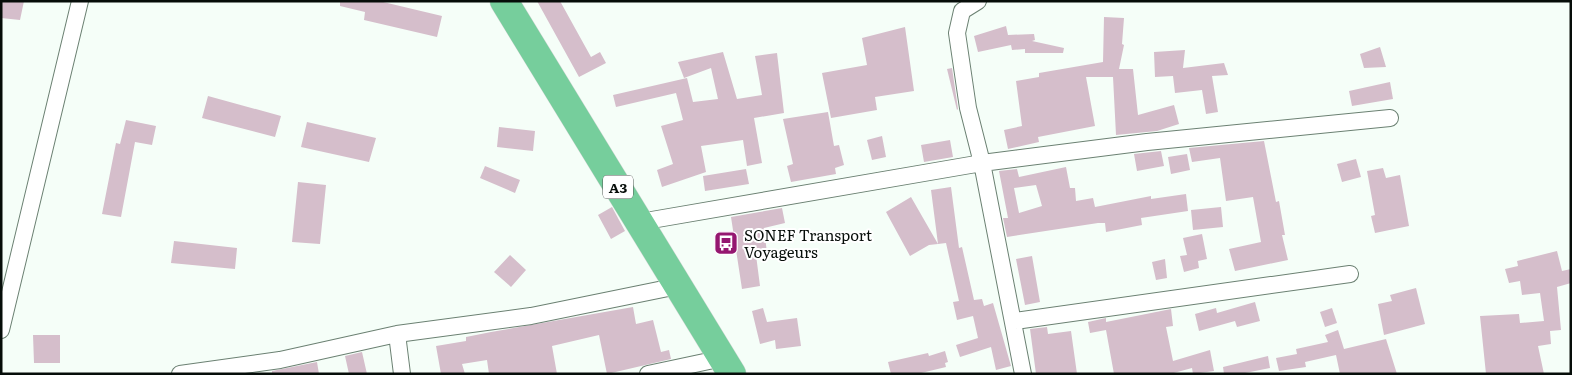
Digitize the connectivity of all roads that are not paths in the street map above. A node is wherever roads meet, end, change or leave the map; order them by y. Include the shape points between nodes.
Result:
1 (80, 1) edge
2 (504, 1) edge
3 (978, 1) edge
4 (1390, 118) dead end
5 (982, 163) junction
6 (640, 222) junction
7 (1350, 274) dead end
8 (678, 286) junction
9 (1014, 322) junction
10 (1, 330) edge
11 (397, 334) junction
12 (728, 366) edge
13 (180, 374) edge
14 (402, 374) edge
15 (648, 374) edge
16 (1023, 374) edge

1 - 10 street
2 - 6 highway, A3
3 - 5 street via 962,11 957,33 968,108
4 - 5 street via 1147,142
5 - 6 street
5 - 9 street
6 - 8 highway, A3
7 - 9 street
8 - 11 street via 531,316
8 - 12 highway, A3
9 - 16 street
11 - 13 street via 280,360
11 - 14 street
12 - 15 street

